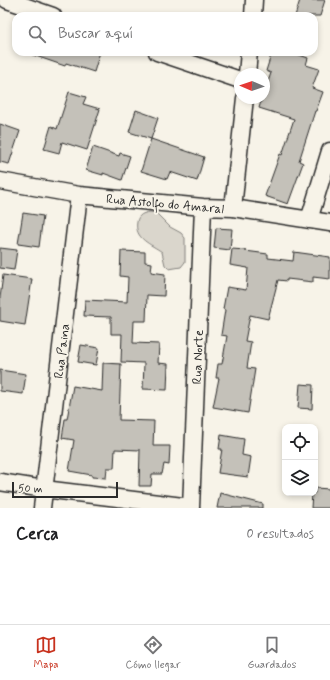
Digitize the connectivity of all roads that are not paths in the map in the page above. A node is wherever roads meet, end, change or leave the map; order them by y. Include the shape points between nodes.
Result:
1 (7, 0) edge
2 (254, 0) edge
3 (42, 12) edge
4 (253, 12) edge
5 (169, 56) edge
6 (249, 56) edge
7 (248, 68) edge
8 (234, 78) edge
9 (244, 104) edge
10 (330, 151) edge
11 (0, 181) edge
12 (79, 195) junction
13 (203, 207) junction
14 (233, 208) junction
15 (309, 220) junction
16 (330, 223) edge
17 (0, 482) edge
18 (44, 489) junction
19 (191, 507) edge
20 (42, 508) edge

1 - 3 street
2 - 4 street
5 - 8 street
6 - 7 street
9 - 14 street
10 - 15 street
11 - 12 street, Rua Astolfo do Amaral
12 - 13 street, Rua Astolfo do Amaral
12 - 18 street, Rua Paina
13 - 14 street, Rua Astolfo do Amaral
13 - 19 street, Rua Norte
14 - 15 street, Rua Astolfo do Amaral
15 - 16 street, Rua Astolfo do Amaral
17 - 18 street
18 - 19 street
18 - 20 street, Rua Paina

